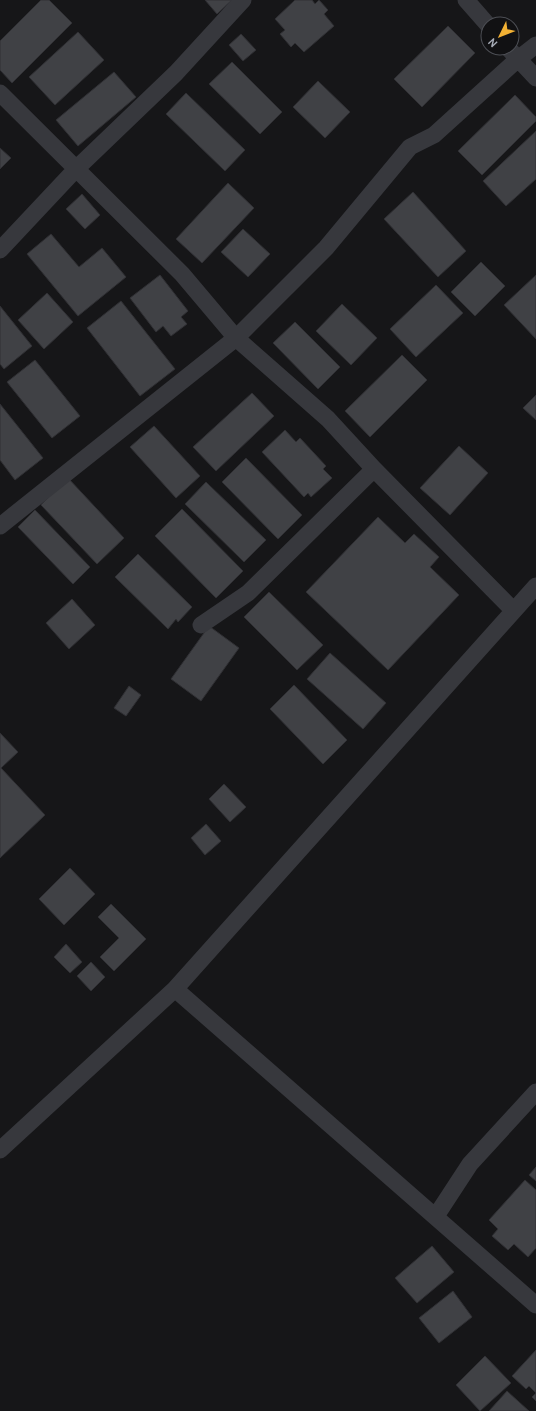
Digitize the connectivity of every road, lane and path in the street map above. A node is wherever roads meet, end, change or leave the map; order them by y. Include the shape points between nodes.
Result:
1 (243, 0) edge
2 (466, 0) edge
3 (480, 16) edge
4 (536, 45) edge
5 (520, 51) edge
6 (510, 56) edge
7 (516, 56) edge
8 (536, 78) edge
9 (0, 94) edge
10 (76, 169) junction
11 (0, 250) edge
12 (236, 338) junction
13 (374, 469) junction
14 (0, 526) edge
15 (536, 586) edge
16 (513, 610) junction
17 (201, 625) dead end
18 (175, 989) junction
19 (536, 1092) edge
20 (0, 1150) edge
21 (436, 1216) junction
22 (536, 1305) edge

1 - 10 street via 176,73
2 - 3 street
4 - 5 street
6 - 12 street via 434,136 410,147 326,248
7 - 8 street
9 - 10 street
10 - 11 street
10 - 12 street via 182,274
12 - 13 street via 328,419
12 - 14 street
13 - 16 street
13 - 17 street via 248,593
15 - 16 street
16 - 18 street
18 - 20 street
18 - 21 street
19 - 21 street via 470,1164
21 - 22 street

